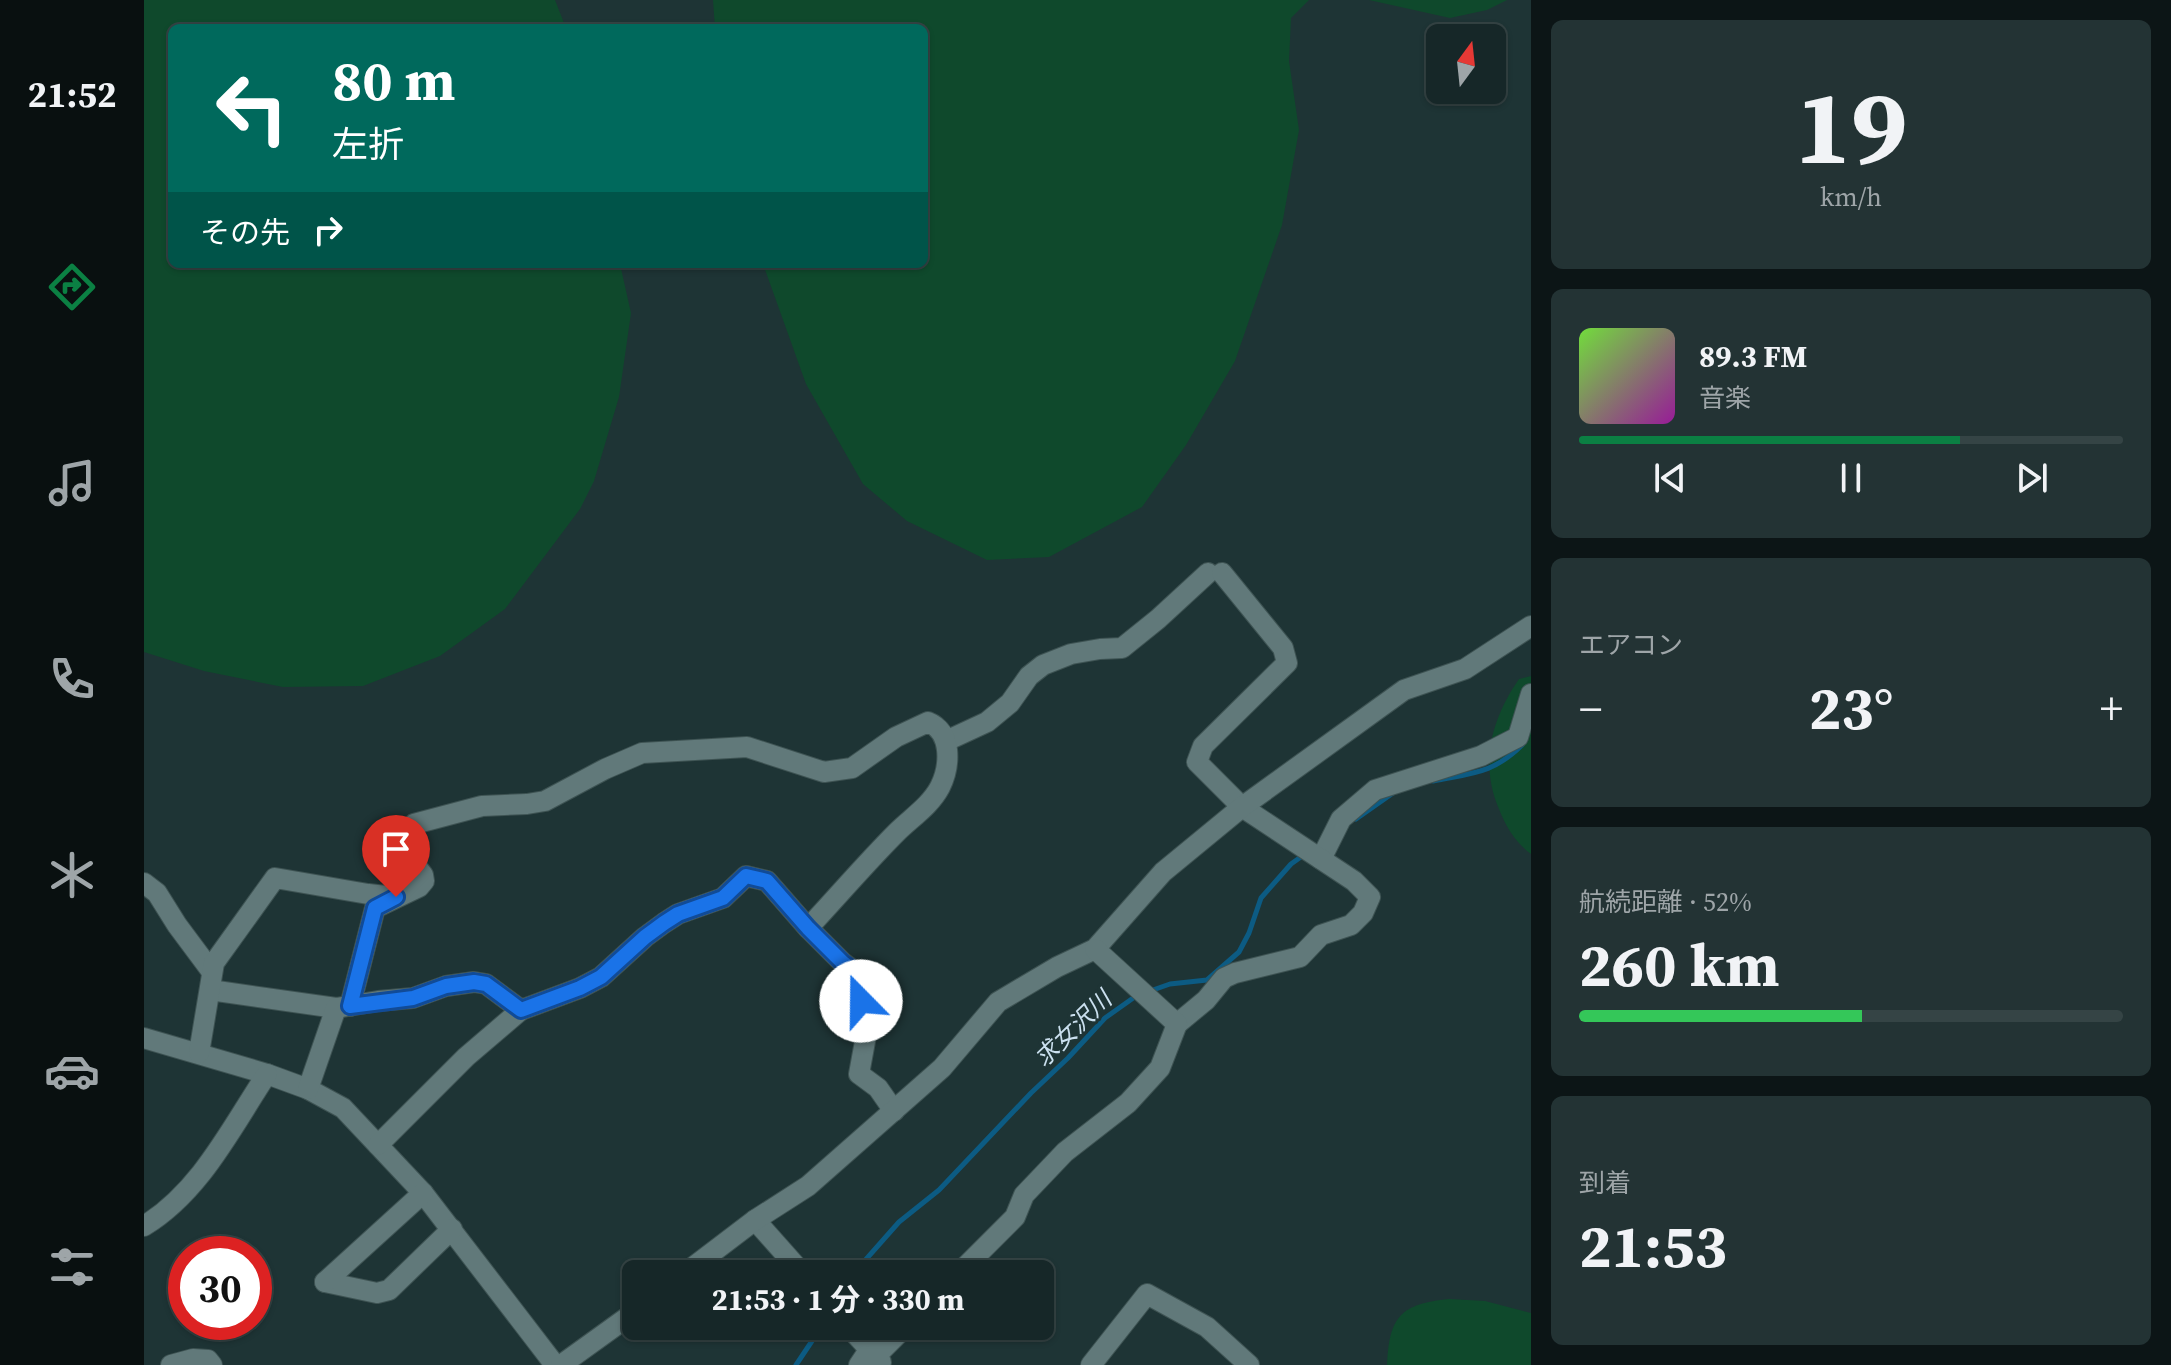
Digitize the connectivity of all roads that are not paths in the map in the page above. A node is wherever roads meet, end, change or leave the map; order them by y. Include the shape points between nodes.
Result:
1 (1531, 626) edge
2 (1531, 694) edge
3 (946, 741) junction
4 (1242, 807) junction
5 (1321, 859) junction
6 (144, 883) edge
7 (396, 897) junction
8 (808, 928) junction
9 (1095, 949) junction
10 (211, 981) junction
11 (343, 1007) junction
12 (521, 1010) junction
13 (1177, 1024) junction
14 (148, 1041) edge
15 (199, 1053) junction
16 (267, 1074) junction
17 (308, 1089) junction
18 (894, 1111) junction
19 (378, 1145) junction
20 (423, 1193) junction
21 (755, 1220) junction
22 (144, 1226) edge
23 (452, 1229) junction
24 (702, 1260) edge
25 (791, 1260) edge
26 (972, 1260) edge
27 (622, 1321) edge
28 (858, 1340) edge
29 (893, 1340) edge
30 (873, 1362) edge
31 (171, 1365) edge
32 (212, 1365) edge
33 (558, 1365) edge
34 (1091, 1365) edge
35 (1249, 1365) edge

1 - 4 street via 1465,669 1404,690
2 - 5 street via 1518,737 1481,756 1375,790 1341,819
3 - 4 street via 987,722 1043,665 1071,654 1122,648 1215,573 1283,648 1287,663 1203,746 1197,762
3 - 7 street via 938,726 928,722 852,768 824,772 747,747 642,753 545,801 482,806 414,824 402,836 404,850 424,881
3 - 8 street via 948,766 939,788
4 - 5 street
4 - 9 street via 1163,872
5 - 13 street via 1370,897 1363,913 1351,925 1321,935 1300,957 1224,978
6 - 10 street via 157,893
7 - 10 street via 275,878 214,963
7 - 11 street via 375,908
8 - 12 street via 767,881 746,876 723,898 664,923 601,977
8 - 18 street via 854,971 868,1025 859,1074 878,1088
9 - 13 street
9 - 18 street via 998,1002 942,1068
10 - 11 street
10 - 15 street
11 - 12 street via 413,998 474,982 486,984
11 - 17 street
12 - 19 street
13 - 26 street via 1160,1068 1128,1103 1065,1152 1024,1195 1015,1217
14 - 15 street
15 - 16 street
16 - 17 street
16 - 22 street via 205,1170 185,1194
17 - 19 street via 343,1108
18 - 21 street via 808,1186
19 - 20 street
20 - 23 street
20 - 23 street via 325,1282 377,1293 389,1290
21 - 24 street
21 - 25 street
23 - 33 street
27 - 33 street
28 - 30 street
29 - 30 street
31 - 32 street via 193,1359
34 - 35 street via 1147,1294 1207,1327

